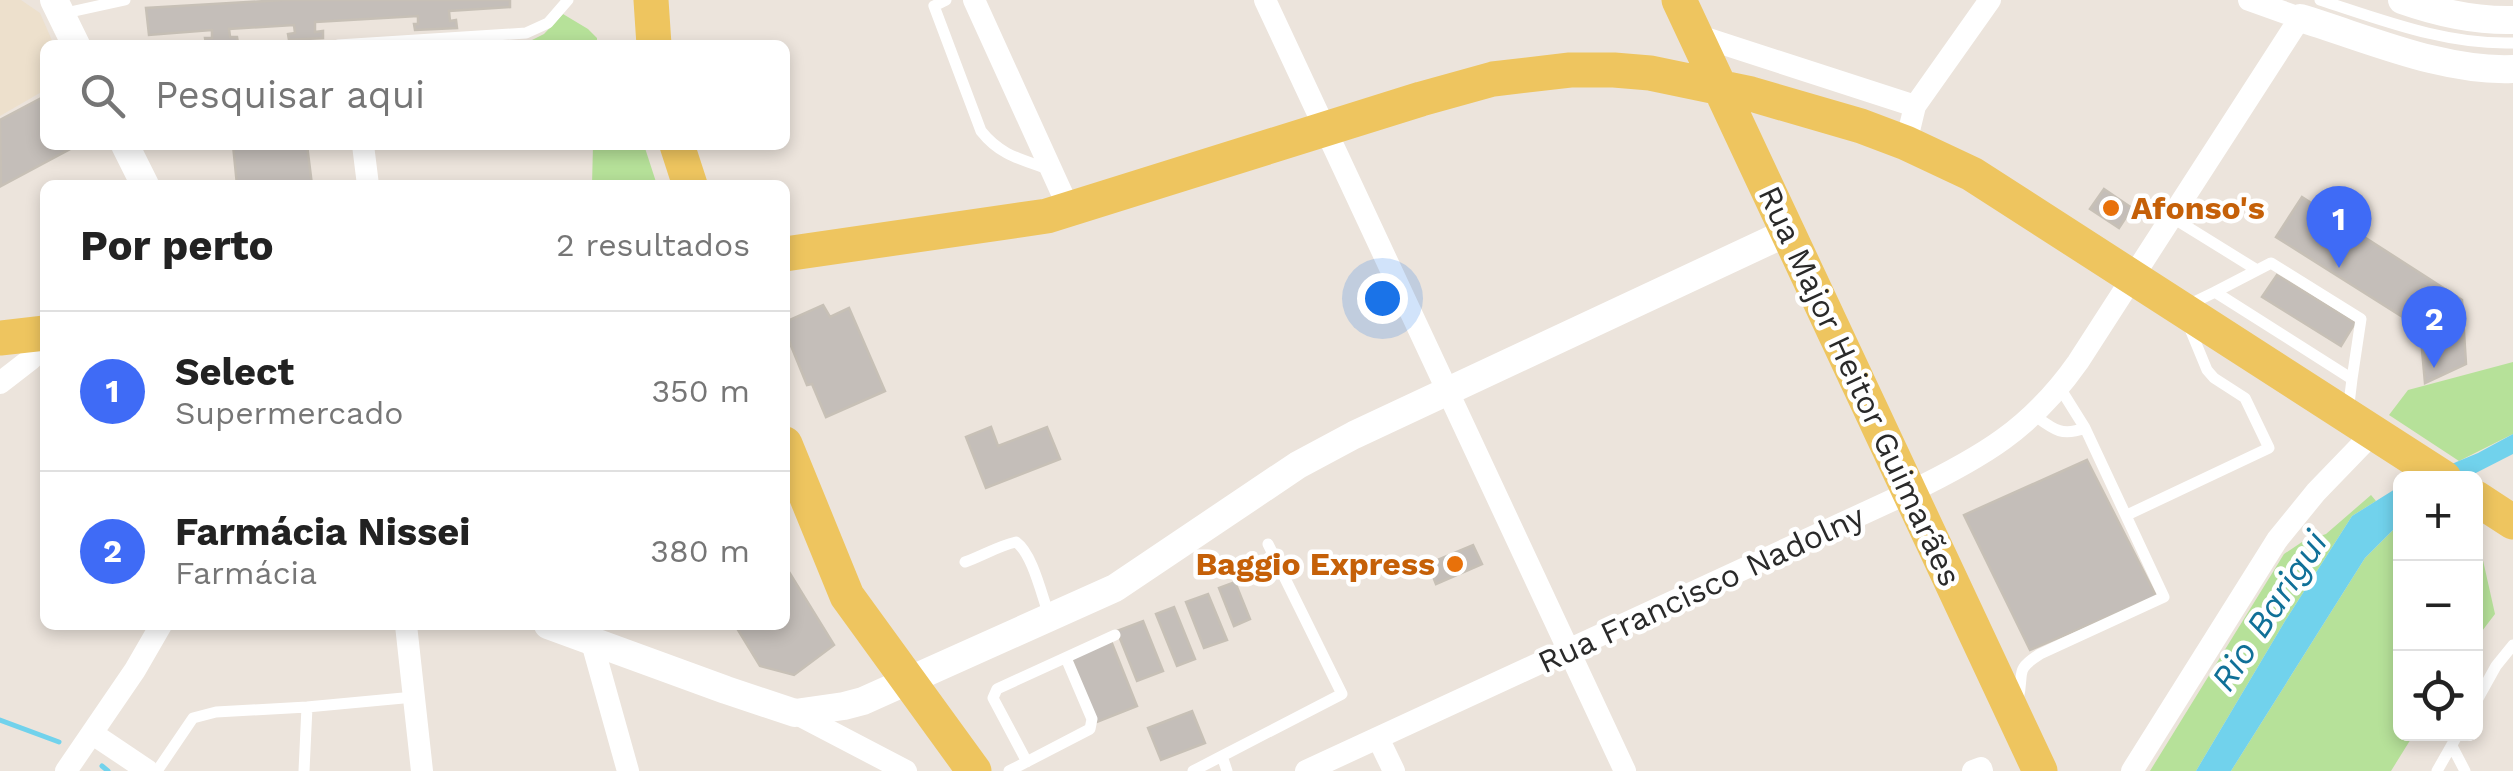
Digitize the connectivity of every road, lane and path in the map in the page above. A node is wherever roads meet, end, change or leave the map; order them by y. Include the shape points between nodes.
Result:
1 (125, 0) edge
2 (568, 0) edge
3 (651, 0) edge
4 (946, 0) edge
5 (974, 0) edge
6 (1265, 0) edge
7 (1680, 0) edge
8 (1990, 0) edge
9 (2248, 0) edge
10 (2402, 0) edge
11 (58, 7) edge
12 (2310, 9) edge
13 (2513, 20) edge
14 (1696, 35) junction
15 (74, 40) edge
16 (416, 40) edge
17 (654, 40) edge
18 (2513, 43) edge
19 (2513, 69) edge
20 (1720, 87) junction
21 (1916, 106) junction
22 (1325, 130) junction
23 (1906, 142) junction
24 (129, 150) edge
25 (364, 150) edge
26 (678, 150) edge
27 (1052, 170) junction
28 (143, 180) edge
29 (367, 180) edge
30 (688, 180) edge
31 (1070, 210) junction
32 (2172, 218) junction
33 (1788, 232) junction
34 (790, 253) edge
35 (2257, 270) junction
36 (2134, 277) junction
37 (2215, 292) junction
38 (2182, 308) junction
39 (40, 334) edge
40 (0, 338) edge
41 (40, 349) edge
42 (2352, 379) junction
43 (0, 383) edge
44 (2060, 388) junction
45 (1447, 391) junction
46 (2034, 415) junction
47 (2084, 428) junction
48 (2373, 433) junction
49 (790, 456) edge
50 (2433, 471) edge
51 (1910, 492) junction
52 (790, 513) edge
53 (2127, 516) junction
54 (1268, 544) dead end
55 (965, 562) dead end
56 (848, 596) junction
57 (1050, 618) junction
58 (158, 630) edge
59 (407, 630) edge
60 (563, 630) edge
61 (1115, 635) dead end
62 (590, 639) junction
63 (2513, 645) edge
64 (1568, 650) junction
65 (1066, 658) junction
66 (910, 680) junction
67 (2483, 689) edge
68 (414, 697) junction
69 (307, 707) junction
70 (2013, 712) junction
71 (795, 713) junction
72 (93, 734) junction
73 (1378, 738) junction
74 (2454, 741) edge
75 (2452, 746) junction
76 (1222, 756) junction
77 (1028, 762) junction
78 (964, 768) edge
79 (66, 771) edge
80 (148, 771) edge
81 (157, 771) edge
82 (304, 771) edge
83 (422, 771) edge
84 (628, 771) edge
85 (906, 771) edge
86 (1009, 771) edge
87 (1193, 771) edge
88 (1228, 771) edge
89 (1306, 771) edge
90 (1394, 771) edge
91 (1624, 771) edge
92 (1973, 771) edge
93 (1982, 771) edge
94 (2040, 771) edge
95 (2132, 771) edge
96 (2437, 771) edge
97 (2465, 771) edge

1 - 11 lane
2 - 16 lane via 548,23 526,33
3 - 17 main road
4 - 27 lane via 934,6 981,131 1008,155
5 - 27 street
6 - 22 street
7 - 14 main road, Rua Major Heitor Guimarães
8 - 21 street
9 - 12 street
10 - 13 street via 2465,18
11 - 15 street
12 - 18 lane via 2462,40
12 - 19 street via 2434,60
12 - 32 street, Rua Francisco Nadolny
14 - 20 main road, Rua Major Heitor Guimarães
14 - 21 street
20 - 22 main road via 1614,70 1528,74
20 - 23 main road
20 - 33 main road, Rua Major Heitor Guimarães
21 - 23 street
22 - 31 main road
22 - 45 street
23 - 36 main road via 2002,191
24 - 28 street
25 - 29 street
26 - 30 main road
27 - 31 street
31 - 34 main road
32 - 35 lane
32 - 36 street, Rua Francisco Nadolny
33 - 45 street
33 - 51 main road, Rua Major Heitor Guimarães
35 - 37 lane
35 - 42 lane via 2271,263 2361,319
36 - 38 main road
36 - 44 street, Rua Francisco Nadolny
37 - 38 lane
37 - 42 lane
38 - 48 main road
38 - 53 lane via 2207,370 2245,398 2269,448
39 - 40 main road
41 - 43 street
42 - 48 lane
44 - 46 street, Rua Francisco Nadolny
44 - 47 lane
45 - 57 street via 1324,451 1129,580
45 - 64 street
46 - 47 lane via 2053,429
46 - 51 street, Rua Francisco Nadolny via 1990,450
47 - 53 lane
48 - 50 main road
48 - 95 street via 2276,540
49 - 56 main road
51 - 64 street, Rua Francisco Nadolny
51 - 70 main road, Rua Major Heitor Guimarães
52 - 56 main road
53 - 70 lane via 2164,597 2024,664
54 - 76 lane via 1342,694
55 - 57 lane via 1016,542 1030,559
56 - 66 main road
57 - 66 street
58 - 72 street
59 - 68 street
60 - 62 street
61 - 65 lane
62 - 71 street
62 - 84 street
63 - 67 lane
64 - 73 street, Rua Francisco Nadolny
64 - 91 street
65 - 77 lane via 1092,719 1090,729
65 - 77 lane via 993,693
66 - 71 street via 844,706
66 - 78 main road
68 - 69 lane
68 - 83 street
69 - 81 lane via 193,718
69 - 82 lane
70 - 94 main road, Rua Major Heitor Guimarães
71 - 85 street
72 - 79 street
72 - 80 street
73 - 89 street, Rua Francisco Nadolny
73 - 90 street
74 - 75 lane
75 - 96 lane
75 - 97 lane
76 - 87 lane
76 - 88 lane
77 - 86 lane
92 - 93 street

